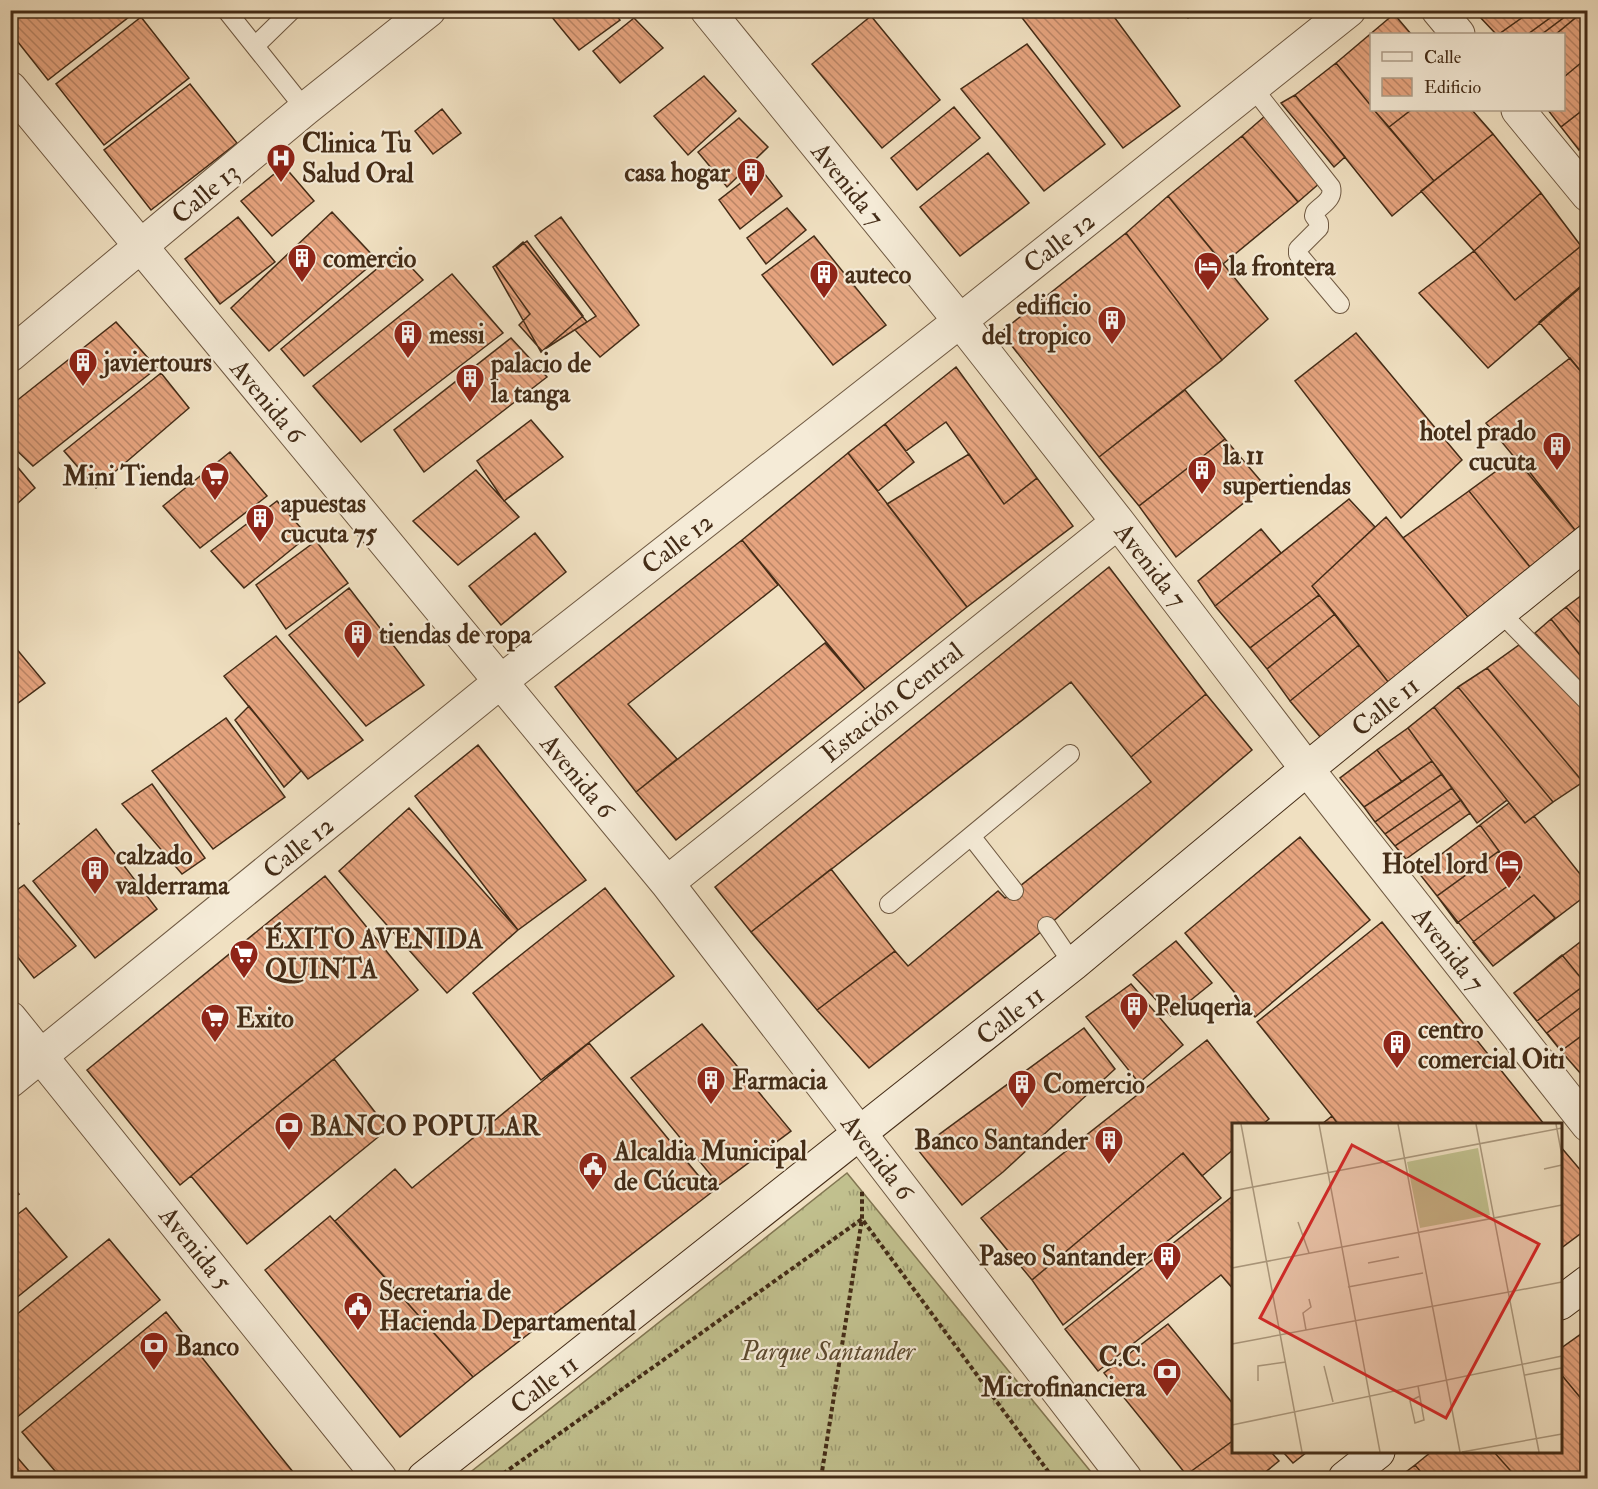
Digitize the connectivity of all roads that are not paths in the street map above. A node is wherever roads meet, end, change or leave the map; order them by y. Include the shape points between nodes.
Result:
1 (226, 10) edge
2 (292, 10) edge
3 (429, 10) edge
4 (707, 10) edge
5 (1349, 10) edge
6 (1438, 10) edge
7 (1457, 33) edge
8 (255, 46) junction
9 (10, 88) edge
10 (1253, 88) junction
11 (305, 109) junction
12 (1519, 111) edge
13 (1587, 195) edge
14 (140, 247) junction
15 (1340, 304) dead end
16 (960, 321) junction
17 (10, 355) edge
18 (1118, 522) junction
19 (1587, 541) edge
20 (1500, 612) junction
21 (500, 682) junction
22 (1587, 702) edge
23 (1070, 754) dead end
24 (1307, 769) junction
25 (971, 836) junction
26 (667, 883) junction
27 (1014, 891) dead end
28 (889, 904) dead end
29 (1047, 926) dead end
30 (1073, 964) junction
31 (10, 1018) edge
32 (42, 1056) junction
33 (10, 1081) edge
34 (1587, 1125) edge
35 (861, 1134) junction
36 (1587, 1281) edge
37 (1562, 1302) edge
38 (1377, 1453) edge
39 (380, 1479) edge
40 (424, 1479) edge
41 (1125, 1479) edge
42 (1345, 1479) edge

1 - 8 lane
2 - 8 lane
3 - 11 street, Calle 13
4 - 16 street, Avenida 7
5 - 10 street, Calle 12
6 - 7 street
8 - 11 lane
9 - 14 street, Avenida 6
10 - 15 lane via 1331,187 1331,198 1314,212 1319,228 1298,249 1298,254
10 - 16 street, Calle 12
11 - 14 street, Calle 13
12 - 13 street
14 - 17 street, Calle 13
14 - 21 street, Avenida 6
16 - 18 street, Avenida 7
16 - 21 street, Calle 12
18 - 24 street, Avenida 7
18 - 26 street, Estación Central
19 - 20 street, Calle 11
20 - 22 lane
20 - 24 street, Calle 11
21 - 26 street, Avenida 6
21 - 32 street, Calle 12
23 - 25 lane
24 - 30 street, Calle 11
24 - 34 street, Avenida 7
25 - 27 lane
25 - 28 lane
26 - 35 street, Avenida 6
29 - 30 lane
30 - 35 street, Calle 11
31 - 32 street, Avenida 5
32 - 33 street, Calle 12
32 - 39 street, Avenida 5
35 - 40 street, Calle 11
35 - 41 street, Avenida 6
36 - 37 street
38 - 42 street

